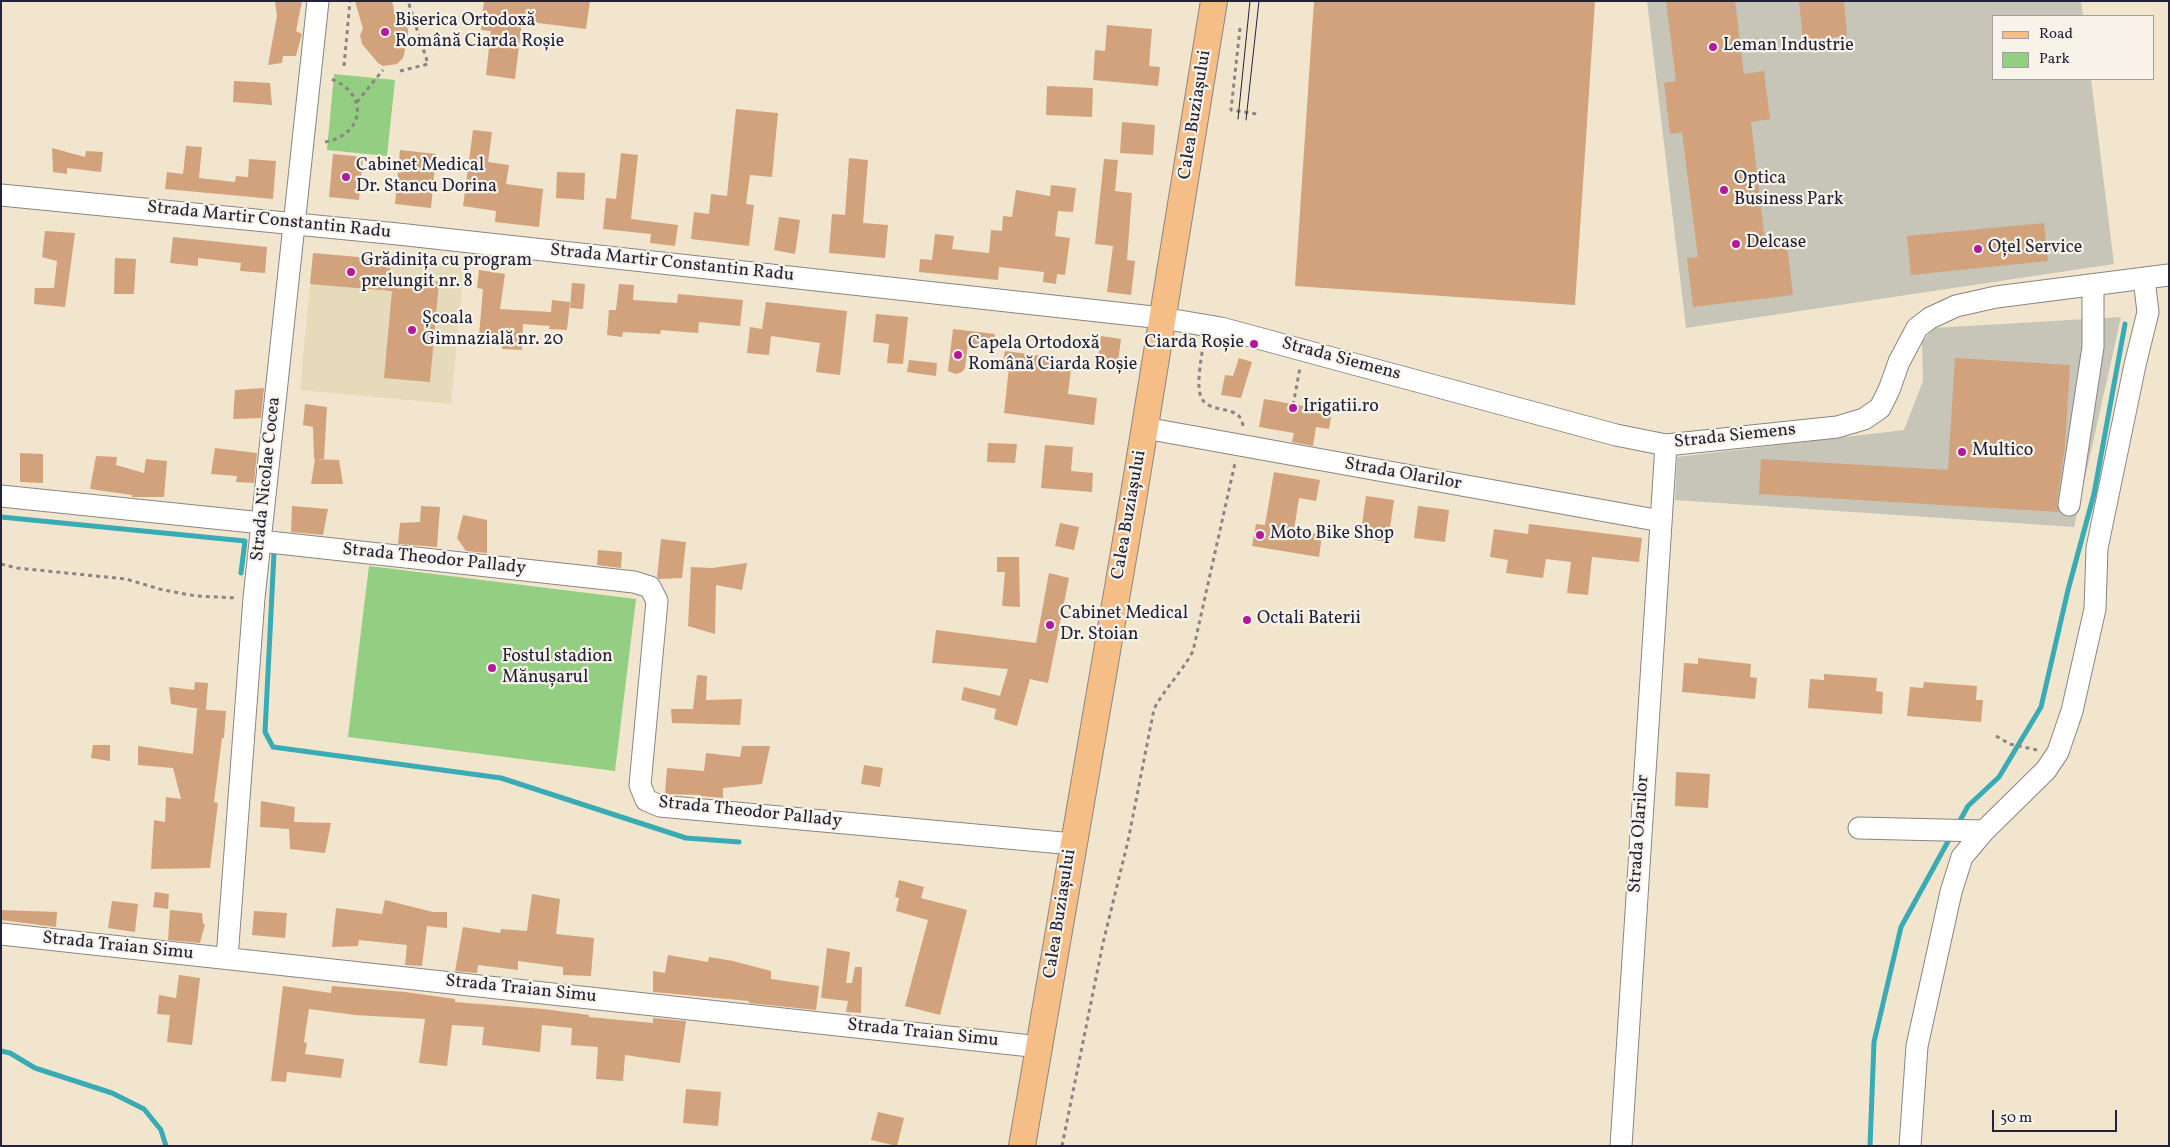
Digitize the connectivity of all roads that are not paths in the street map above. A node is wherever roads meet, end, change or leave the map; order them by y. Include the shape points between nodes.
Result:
1 (318, 1) edge
2 (1214, 1) edge
3 (1, 194) edge
4 (294, 224) junction
5 (2169, 276) edge
6 (2144, 279) junction
7 (2093, 286) junction
8 (1162, 318) junction
9 (1144, 428) junction
10 (1666, 444) junction
11 (1, 496) edge
12 (2069, 505) dead end
13 (1661, 522) junction
14 (261, 532) junction
15 (1859, 828) dead end
16 (1984, 831) junction
17 (1073, 844) junction
18 (1, 934) edge
19 (227, 958) junction
20 (1040, 1046) junction
21 (1022, 1146) edge
22 (1621, 1146) edge
23 (1910, 1146) edge

1 - 4 street, Strada Nicolae Cocea
2 - 8 main road, Calea Buziașului
3 - 4 street, Strada Martir Constantin Radu
4 - 8 street, Strada Martir Constantin Radu
4 - 14 street, Strada Nicolae Cocea
5 - 6 street, Strada Siemens
6 - 7 street, Strada Siemens
6 - 16 street via 2148,312 2097,548 2095,609 2072,710 2058,752 2046,770
7 - 10 street, Strada Siemens via 1996,298 1956,306 1930,318 1917,328 1910,340 1880,408 1864,419 1837,427
7 - 12 street via 2093,347
8 - 9 main road, Calea Buziașului
8 - 10 street, Strada Siemens via 1221,328 1616,435
9 - 13 street, Strada Olarilor
9 - 17 main road, Calea Buziașului
10 - 13 street, Strada Olarilor
11 - 14 street, Strada Theodor Pallady
13 - 22 street, Strada Olarilor
14 - 17 street, Strada Theodor Pallady via 634,582 650,587 657,601 640,785 646,800 660,806
14 - 19 street, Strada Nicolae Cocea
15 - 16 street
16 - 23 street via 1962,856 1951,892 1917,1046
17 - 20 main road, Calea Buziașului
18 - 19 street, Strada Traian Simu
19 - 20 street, Strada Traian Simu
20 - 21 main road, Calea Buziașului

